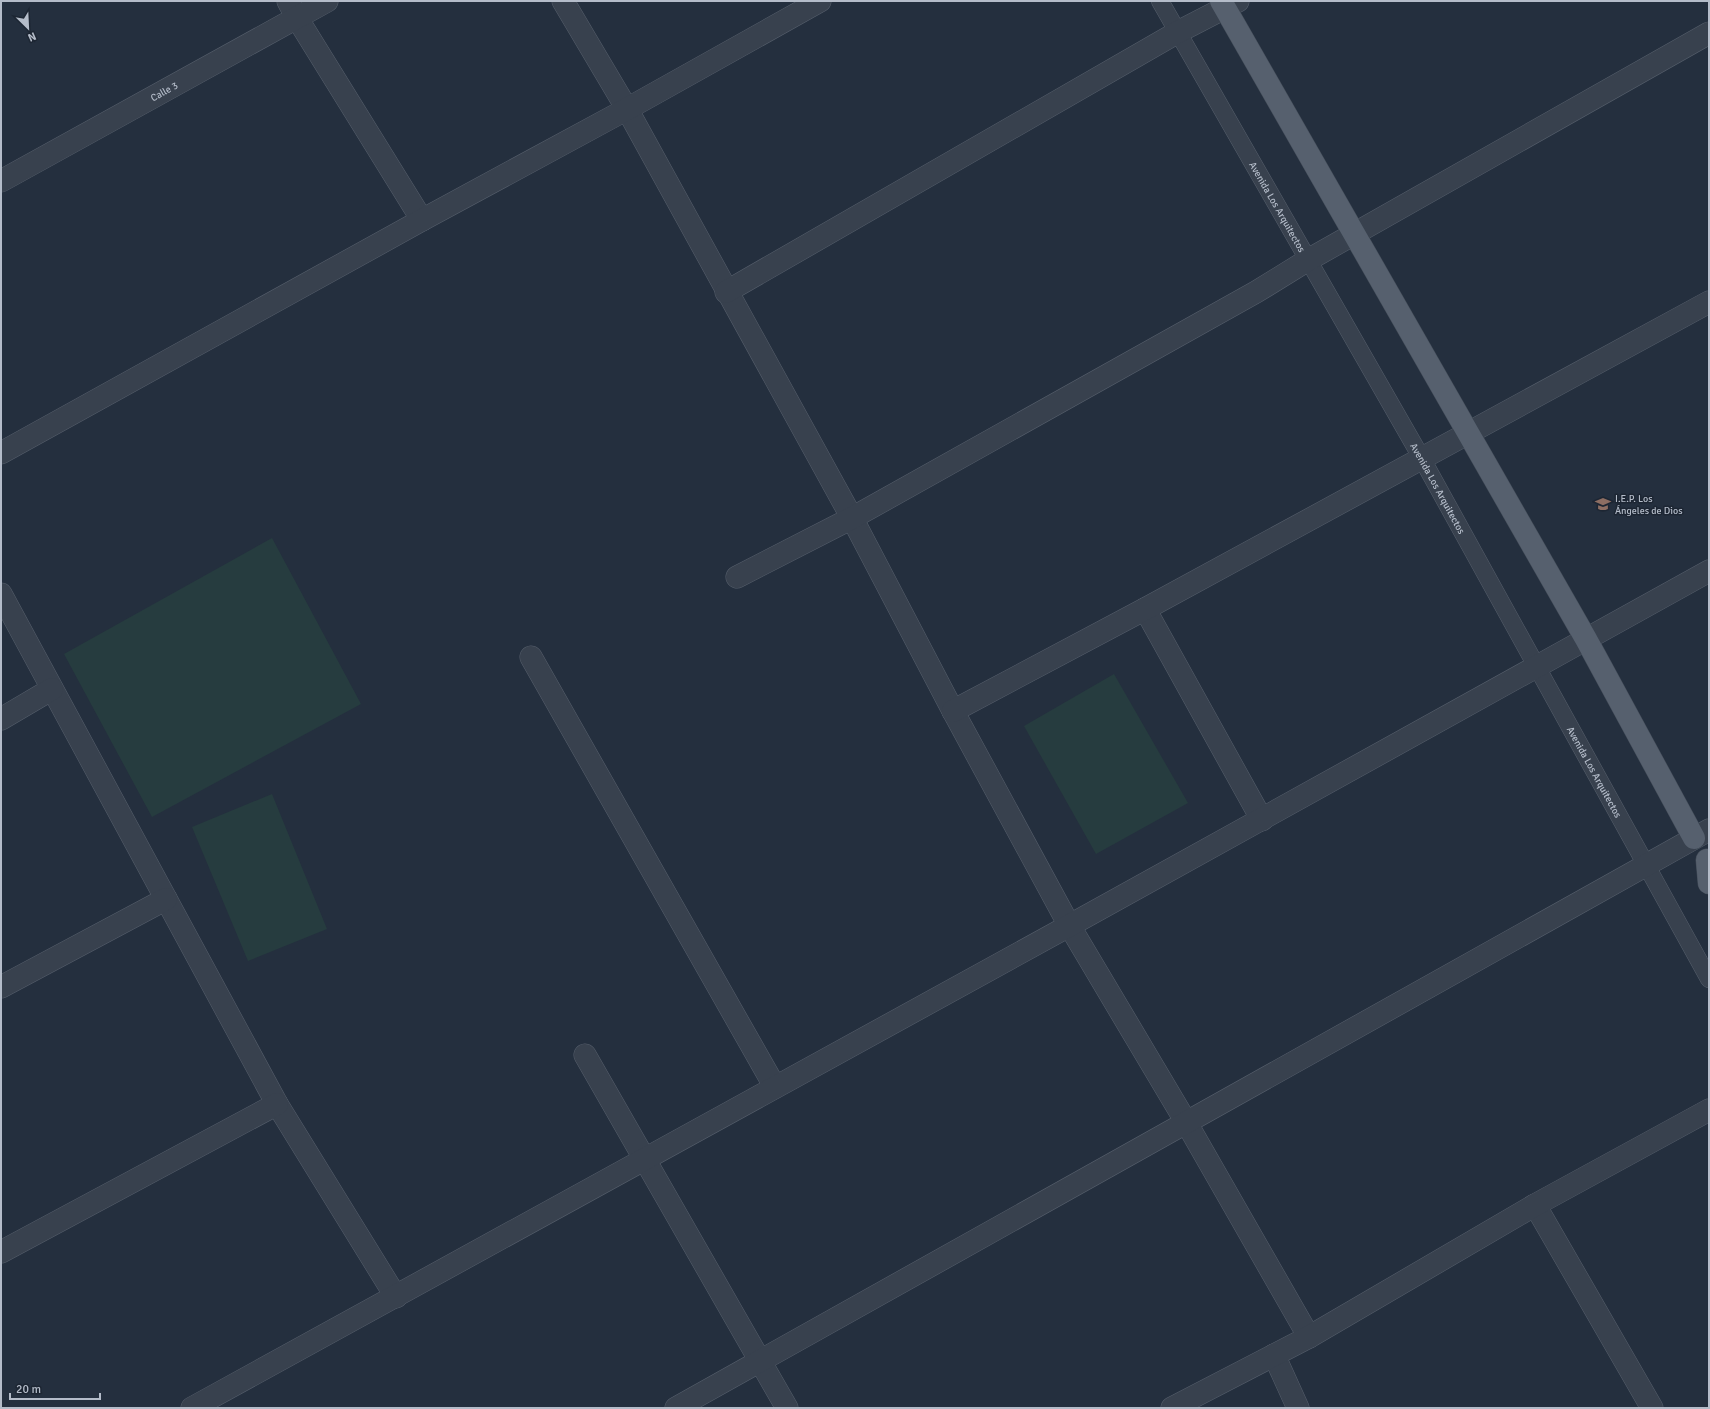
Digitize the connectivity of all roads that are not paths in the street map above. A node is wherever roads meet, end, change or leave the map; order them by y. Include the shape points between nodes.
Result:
1 (326, 1) edge
2 (564, 1) edge
3 (820, 1) edge
4 (1160, 1) edge
5 (1228, 3) edge
6 (293, 10) edge
7 (1178, 32) junction
8 (1709, 33) edge
9 (627, 109) junction
10 (1, 181) edge
11 (422, 220) junction
12 (1354, 234) junction
13 (1308, 260) junction
14 (726, 292) junction
15 (1709, 302) edge
16 (1468, 432) junction
17 (1, 453) edge
18 (1421, 458) junction
19 (852, 518) junction
20 (1709, 571) edge
21 (737, 576) dead end
22 (1, 594) edge
23 (1145, 609) junction
24 (1586, 639) junction
25 (530, 657) dead end
26 (1537, 666) junction
27 (52, 689) junction
28 (953, 711) junction
29 (1, 719) edge
30 (1262, 820) junction
31 (1702, 834) edge
32 (1709, 864) edge
33 (1646, 865) junction
34 (1709, 883) edge
35 (166, 899) junction
36 (1069, 925) junction
37 (1709, 979) edge
38 (1, 987) edge
39 (585, 1055) dead end
40 (775, 1087) junction
41 (277, 1104) junction
42 (1709, 1110) edge
43 (1186, 1122) junction
44 (645, 1160) junction
45 (1535, 1205) junction
46 (1, 1252) edge
47 (396, 1297) junction
48 (1309, 1337) junction
49 (1274, 1356) junction
50 (759, 1361) junction
51 (1650, 1407) edge
52 (192, 1408) edge
53 (676, 1408) edge
54 (786, 1408) edge
55 (1172, 1408) edge
56 (1298, 1408) edge

1 - 6 street, Calle 3
2 - 9 street
3 - 9 street
4 - 7 lane, Avenida Los Arquitectos
5 - 7 street
5 - 12 main road
6 - 10 street, Calle 3
6 - 11 street
7 - 13 lane, Avenida Los Arquitectos
7 - 14 street
8 - 12 street
9 - 11 street
9 - 14 street
11 - 17 street
12 - 13 street
12 - 16 main road
13 - 18 lane, Avenida Los Arquitectos
13 - 19 street via 1256,292
14 - 19 street
15 - 16 street
16 - 18 street
16 - 24 main road
18 - 23 street
18 - 26 lane, Avenida Los Arquitectos
19 - 21 street
19 - 28 street
20 - 24 street
22 - 27 street
23 - 28 street
23 - 30 street
24 - 26 street
24 - 31 main road
25 - 40 street
26 - 30 street
26 - 33 lane, Avenida Los Arquitectos
27 - 29 street
27 - 35 street
28 - 36 street
30 - 36 street
31 - 33 street
32 - 34 main road via 1707,860
33 - 37 lane, Avenida Los Arquitectos
33 - 43 street
35 - 38 street
35 - 41 street
36 - 40 street
36 - 43 street
39 - 44 street
40 - 44 street
41 - 46 street
41 - 47 street
42 - 45 street
43 - 48 street
43 - 50 street
44 - 47 street
44 - 50 street
45 - 48 street
45 - 51 street
47 - 52 street
48 - 49 street
49 - 55 street
49 - 56 street
50 - 53 street
50 - 54 street

